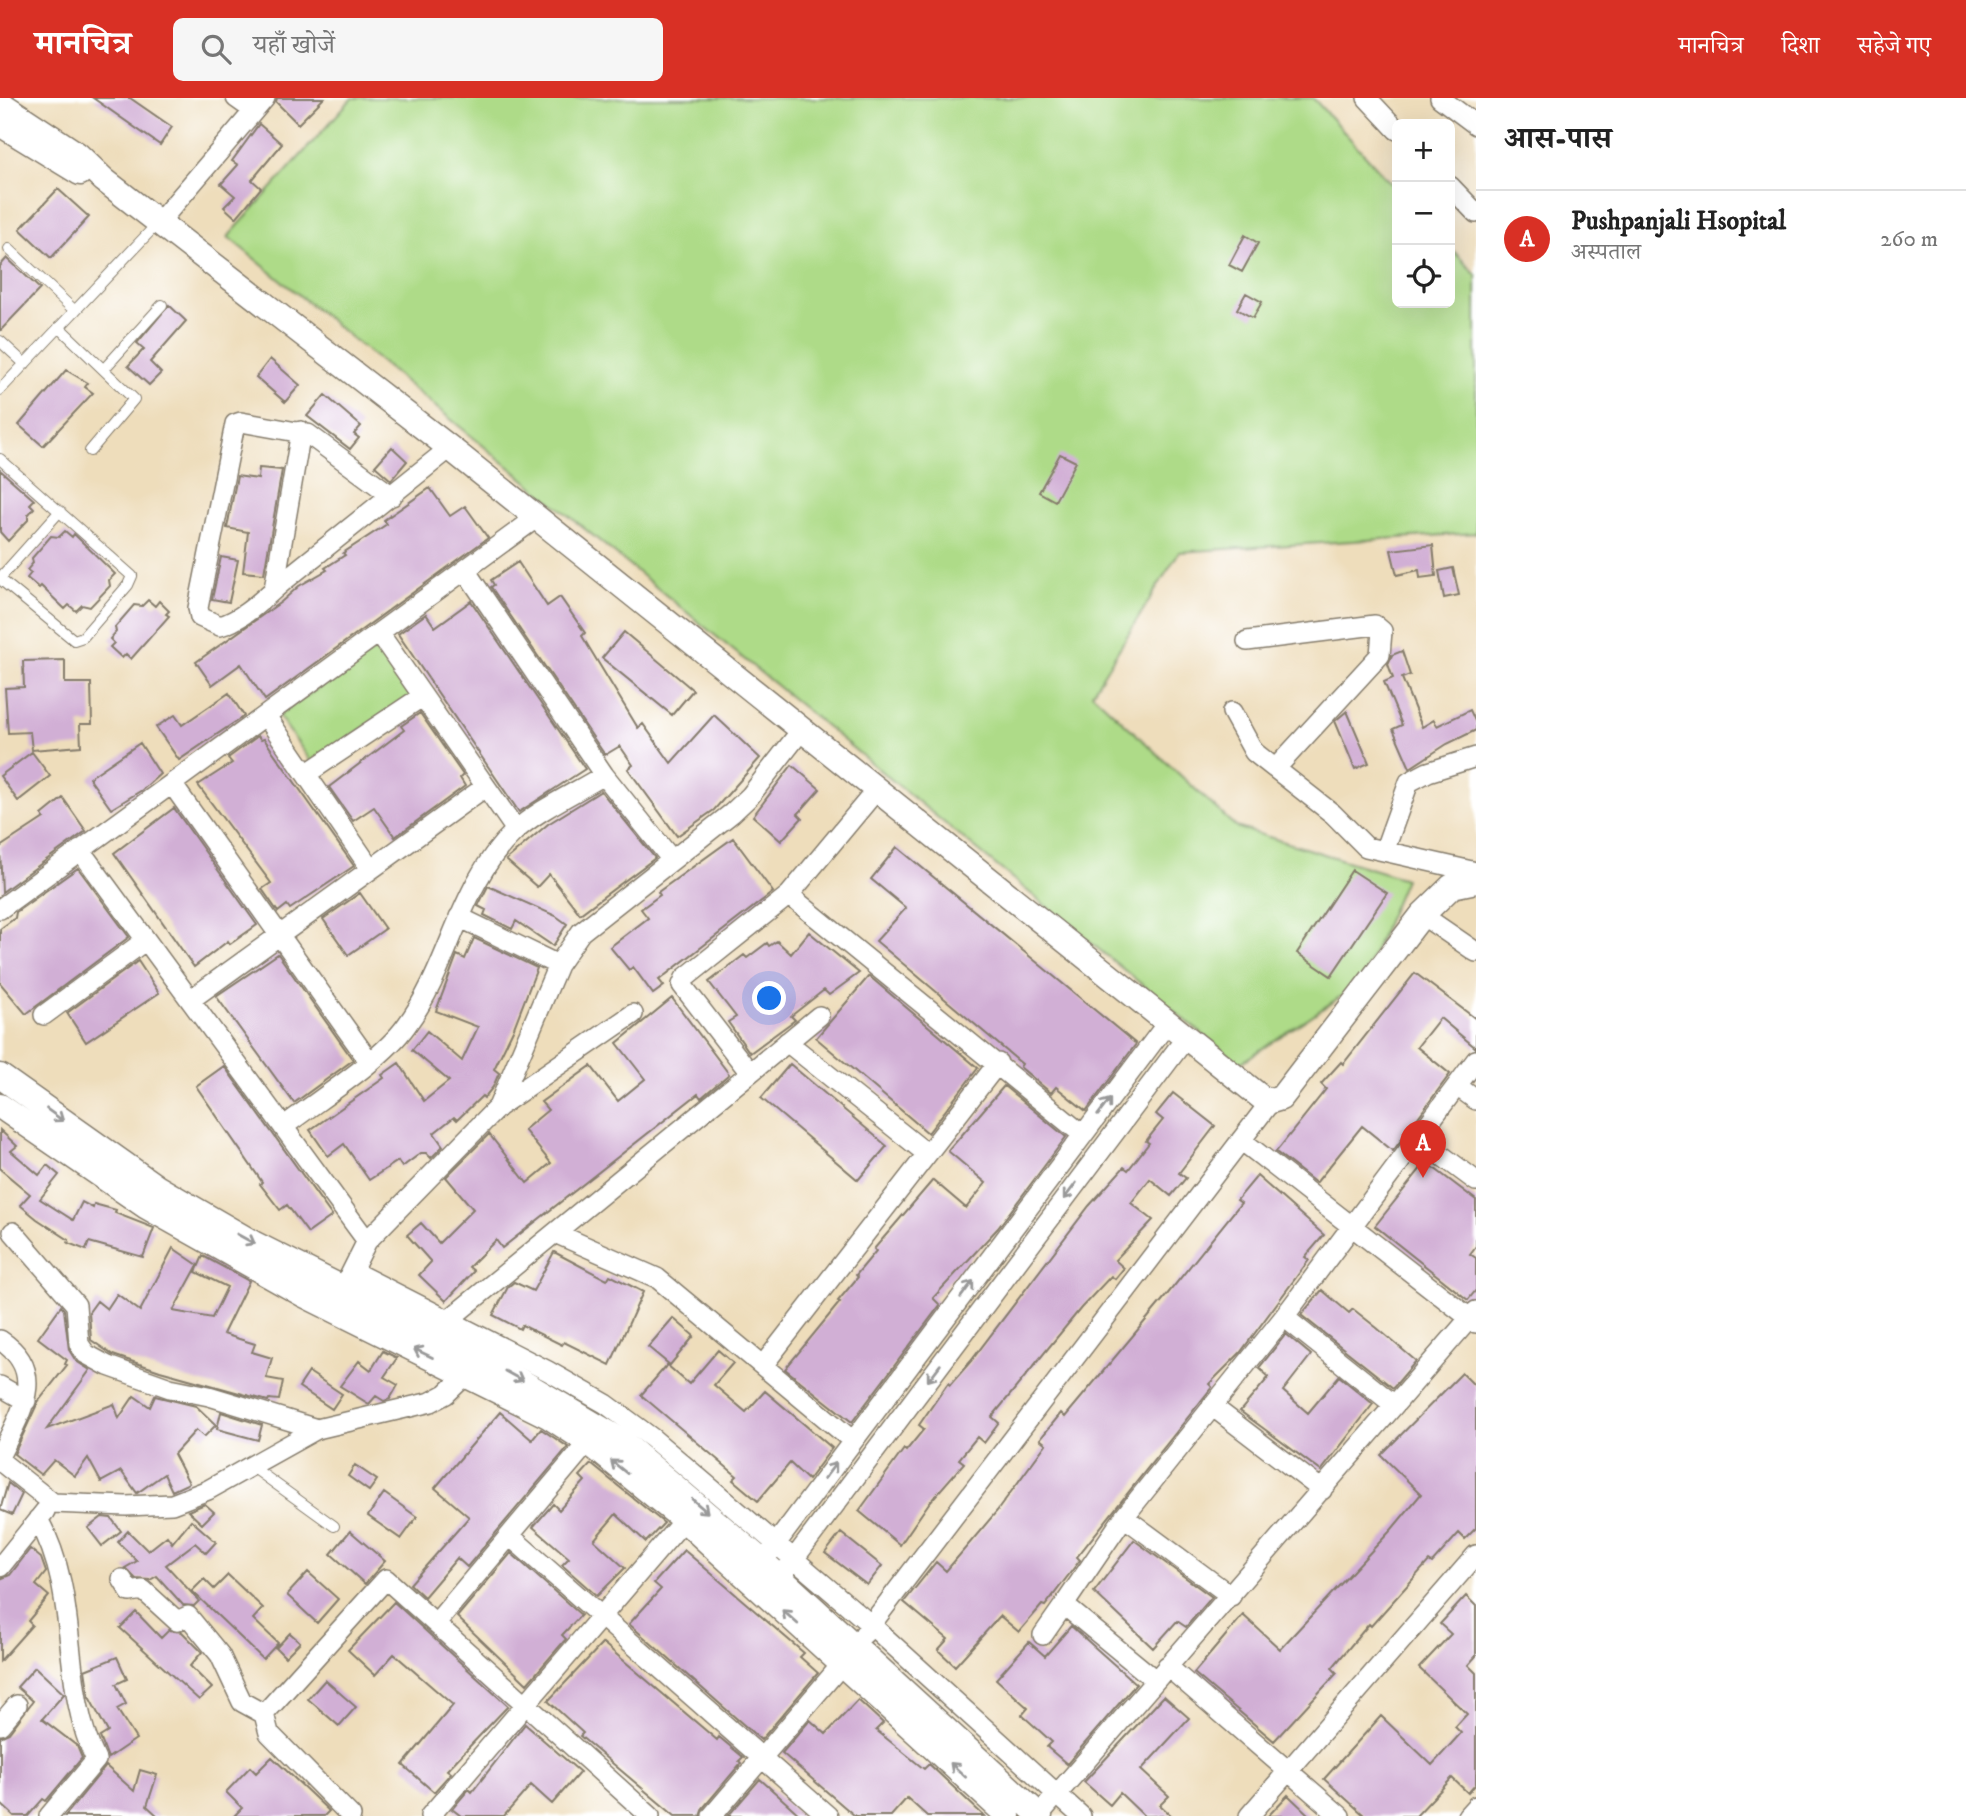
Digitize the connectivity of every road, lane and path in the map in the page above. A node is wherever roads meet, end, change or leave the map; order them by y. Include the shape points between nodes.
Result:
1 (236, 98) edge
2 (1367, 98) edge
3 (1440, 98) edge
4 (0, 103) edge
5 (259, 104) edge
6 (0, 124) edge
7 (1392, 125) edge
8 (1476, 125) edge
9 (104, 180) junction
10 (1455, 191) edge
11 (1476, 214) edge
12 (160, 221) junction
13 (9, 249) dead end
14 (162, 305) dead end
15 (75, 310) junction
16 (60, 327) junction
17 (0, 341) edge
18 (25, 364) junction
19 (104, 369) junction
20 (0, 390) edge
21 (301, 430) junction
22 (450, 448) junction
23 (90, 451) dead end
24 (0, 459) edge
25 (392, 496) junction
26 (60, 510) junction
27 (536, 518) junction
28 (465, 570) junction
29 (0, 579) edge
30 (274, 589) junction
31 (379, 633) junction
32 (1247, 641) dead end
33 (422, 696) junction
34 (1231, 712) dead end
35 (265, 716) junction
36 (800, 732) junction
37 (1476, 757) edge
38 (1276, 768) junction
39 (306, 774) junction
40 (604, 775) junction
41 (172, 784) junction
42 (485, 787) junction
43 (878, 788) junction
44 (516, 830) junction
45 (1385, 849) junction
46 (80, 850) junction
47 (673, 860) junction
48 (371, 869) junction
49 (1476, 872) edge
50 (1476, 881) edge
51 (789, 895) junction
52 (0, 909) edge
53 (1422, 915) junction
54 (459, 917) junction
55 (280, 936) junction
56 (146, 940) junction
57 (1476, 951) edge
58 (558, 965) junction
59 (190, 1000) junction
60 (633, 1014) dead end
61 (44, 1015) dead end
62 (819, 1016) dead end
63 (1176, 1030) junction
64 (787, 1042) junction
65 (1476, 1060) edge
66 (369, 1061) junction
67 (998, 1063) junction
68 (750, 1073) junction
69 (0, 1076) edge
70 (1457, 1086) junction
71 (1476, 1100) edge
72 (1271, 1101) junction
73 (0, 1105) edge
74 (498, 1107) junction
75 (283, 1127) junction
76 (1083, 1135) junction
77 (1418, 1138) junction
78 (1241, 1140) junction
79 (926, 1153) junction
80 (1476, 1181) edge
81 (1350, 1225) junction
82 (13, 1232) dead end
83 (555, 1233) junction
84 (367, 1241) junction
85 (348, 1279) junction
86 (333, 1309) junction
87 (1284, 1317) junction
88 (1474, 1317) edge
89 (442, 1326) junction
90 (0, 1340) edge
91 (764, 1364) junction
92 (475, 1366) junction
93 (0, 1386) edge
94 (26, 1401) junction
95 (1393, 1404) junction
96 (1212, 1406) junction
97 (317, 1429) junction
98 (853, 1441) junction
99 (587, 1442) junction
100 (0, 1455) edge
101 (0, 1461) edge
102 (251, 1466) junction
103 (1322, 1490) junction
104 (53, 1503) junction
105 (1124, 1517) junction
106 (38, 1518) junction
107 (684, 1520) junction
108 (334, 1526) dead end
109 (510, 1536) junction
110 (1476, 1555) edge
111 (0, 1567) edge
112 (771, 1569) junction
113 (122, 1579) dead end
114 (1231, 1596) junction
115 (1064, 1605) junction
116 (603, 1617) junction
117 (436, 1623) junction
118 (870, 1624) junction
119 (1043, 1635) dead end
120 (850, 1655) junction
121 (1161, 1673) junction
122 (17, 1705) dead end
123 (526, 1707) junction
124 (264, 1714) junction
125 (0, 1725) edge
126 (762, 1758) junction
127 (1290, 1770) junction
128 (1058, 1796) junction
129 (1476, 1806) edge
130 (1040, 1815) edge
131 (49, 1816) edge
132 (351, 1816) edge
133 (430, 1816) edge
134 (650, 1816) edge
135 (712, 1816) edge
136 (828, 1816) edge
137 (1008, 1816) edge
138 (1081, 1816) edge
139 (1249, 1816) edge
140 (1340, 1816) edge
141 (1467, 1816) edge

1 - 5 street
2 - 7 street
3 - 8 street
4 - 9 street via 77,154
5 - 12 street
6 - 9 street via 68,168
9 - 12 street
10 - 11 street
12 - 15 lane
12 - 22 street
13 - 15 lane
14 - 19 lane
15 - 16 lane
16 - 18 lane
16 - 19 lane
17 - 18 lane
18 - 20 lane
19 - 23 lane via 134,401
21 - 25 street
21 - 30 street
21 - 30 street via 240,422 232,429 198,613 209,624 230,623
22 - 25 street
22 - 27 street
24 - 26 lane
25 - 30 street
26 - 29 lane
26 - 29 lane via 130,572 128,585 83,637 74,640
27 - 28 street
27 - 36 street
28 - 31 street
28 - 40 street
31 - 33 street
31 - 35 street
32 - 38 street via 1376,625 1382,631 1380,655
33 - 39 street
33 - 42 street
34 - 38 street via 1254,752
35 - 39 street
35 - 41 street
36 - 43 street
36 - 47 street via 750,796
37 - 45 street via 1409,782
38 - 45 street via 1366,846
39 - 48 street
40 - 44 street
40 - 47 street
41 - 46 street
41 - 55 street
42 - 44 street
42 - 48 street
43 - 51 street
43 - 63 street
44 - 54 street via 483,870
45 - 49 street
46 - 52 street
46 - 56 street
47 - 58 street via 595,918
48 - 55 street
50 - 53 street via 1452,886
51 - 67 street
51 - 68 street via 682,985
53 - 57 street
53 - 72 street via 1281,1098
54 - 58 street
54 - 66 street via 420,1007 404,1030
55 - 59 street
55 - 66 street
56 - 59 street
56 - 61 street
58 - 74 street
59 - 75 street
60 - 74 street
62 - 64 street
63 - 72 street
76 -> 63 street
63 -> 112 street
64 - 68 street
64 - 79 street
65 - 70 street
66 - 75 street
67 - 76 street
67 - 79 street
68 - 83 street
69 -> 85 street via 158,1188 253,1243
70 - 71 street
70 - 77 street
72 - 78 street
73 - 86 street via 140,1203
74 - 84 street
75 - 84 street
98 -> 76 street
77 - 80 street
77 - 81 street
78 - 81 street
78 - 118 street
79 - 91 street
81 - 87 street
81 - 88 street
82 - 97 street via 76,1304 79,1344 86,1354 135,1377
83 - 89 street
83 - 91 street via 657,1278
84 - 85 street
85 - 86 street
85 - 89 street
92 -> 86 street
87 - 95 street
87 - 96 street
88 - 95 street
89 - 92 street
89 - 112 street via 606,1404 652,1438
90 - 94 street via 22,1359
91 - 98 street
92 - 97 street via 432,1402
92 - 99 street
92 -> 112 street via 620,1439
93 - 94 street
94 - 100 street
95 - 103 street
96 - 103 street
96 - 105 street
97 - 102 street
112 -> 98 street
107 -> 99 street
99 - 109 street
101 - 104 street
102 - 104 street via 172,1504
102 - 108 lane
103 - 114 street
104 - 106 street
105 - 114 street
105 - 115 street
106 - 111 street
106 - 131 street via 51,1541 67,1601 75,1687 86,1738 96,1760
107 - 112 street
107 - 116 street
109 - 116 street
109 - 117 street
110 - 127 street
112 - 118 street
112 - 120 street
113 - 124 street via 130,1592 143,1590 177,1621 188,1616 220,1655 242,1702
114 - 121 street
115 - 119 street
115 - 121 street
116 - 123 street
116 - 126 street
117 - 123 street
117 - 124 street via 386,1579
118 - 120 street
118 - 128 street
120 - 126 street
120 - 130 street
137 -> 120 street
121 - 127 street
121 - 128 street
122 - 125 street
123 - 133 street
123 - 134 street
124 - 132 street via 269,1733
126 - 135 street
126 - 136 street
127 - 139 street
127 - 140 street
128 - 130 street
128 - 138 street
129 - 141 street

